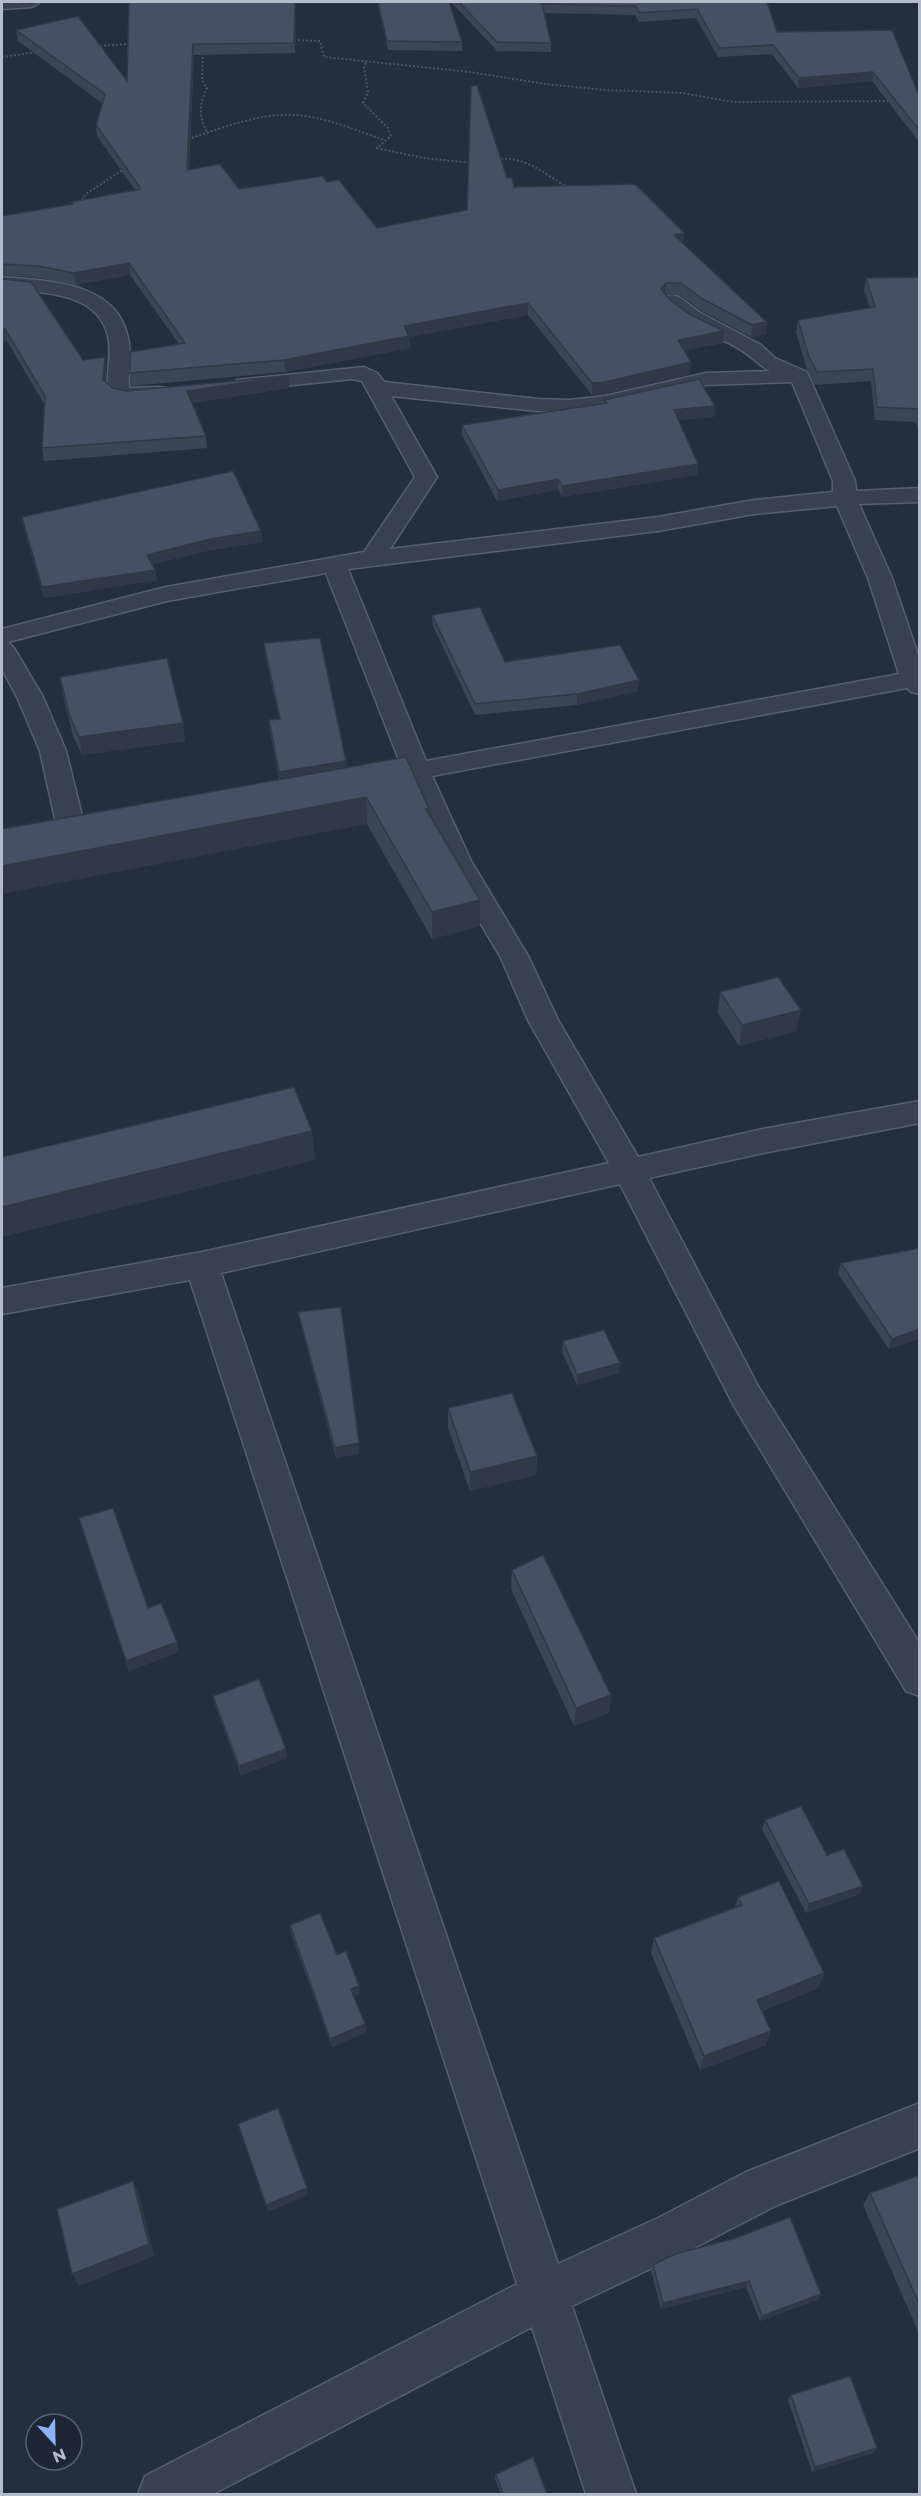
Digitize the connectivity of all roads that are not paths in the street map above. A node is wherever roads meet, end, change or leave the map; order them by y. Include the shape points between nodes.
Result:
1 (32, 2) edge
2 (2, 4) edge
3 (2, 283) edge
4 (672, 301) edge
5 (800, 376) junction
6 (224, 386) edge
7 (376, 388) junction
8 (178, 391) edge
9 (920, 495) edge
10 (845, 498) junction
11 (372, 558) junction
12 (334, 564) junction
13 (2, 636) edge
14 (2, 648) edge
15 (918, 681) edge
16 (417, 771) junction
17 (371, 778) edge
18 (71, 828) edge
19 (920, 1112) edge
20 (629, 1170) junction
21 (202, 1265) junction
22 (2, 1301) edge
23 (920, 1679) edge
24 (920, 2125) edge
25 (545, 2295) junction
26 (163, 2494) edge
27 (610, 2494) edge

1 - 2 street
3 - 8 street via 74,291 89,298 114,323 118,337 118,392 127,396
4 - 5 street via 754,349 768,362
5 - 7 street via 706,379 605,402 569,406
5 - 10 street via 844,481
6 - 7 street via 352,373 364,374
7 - 11 street via 426,477
9 - 10 street
10 - 11 street
10 - 15 street
11 - 12 street
12 - 13 street via 166,594
12 - 16 street
14 - 18 street via 30,697 53,751
15 - 16 street
16 - 17 street
16 - 20 street via 457,861 514,956 543,1020
19 - 20 street
20 - 21 street
20 - 23 street via 746,1396
21 - 22 street
21 - 25 street
24 - 25 street via 762,2188
25 - 26 street
25 - 27 street

